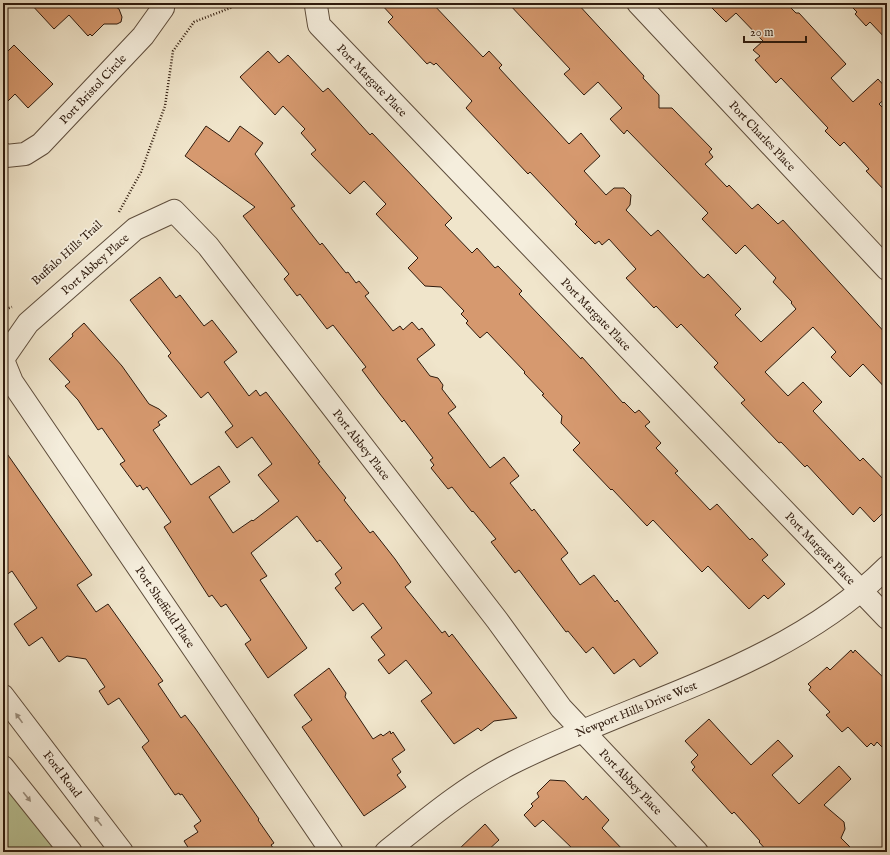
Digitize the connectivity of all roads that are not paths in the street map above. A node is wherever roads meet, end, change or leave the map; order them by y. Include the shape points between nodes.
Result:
1 (161, 3) edge
2 (638, 3) edge
3 (317, 4) edge
4 (4, 155) edge
5 (887, 269) edge
6 (3, 359) edge
7 (887, 567) edge
8 (861, 590) junction
9 (887, 618) edge
10 (3, 696) edge
11 (583, 730) junction
12 (3, 767) edge
13 (71, 852) edge
14 (122, 852) edge
15 (332, 852) edge
16 (386, 852) edge
17 (698, 852) edge

1 - 4 street, Port Bristol Circle via 163,8 143,36 41,144 25,154
2 - 5 street, Port Charles Place
3 - 8 street, Port Margate Place via 319,25
6 - 11 street, Port Abbey Place via 28,323 129,234 174,211 208,246 497,620 561,708
6 - 15 street, Port Sheffield Place via 12,382
7 - 8 street, Newport Hills Drive West
8 - 9 street, Port Margate Place
8 - 11 street, Newport Hills Drive West via 815,624 760,654
14 -> 10 street, Ford Road
11 - 16 street, Newport Hills Drive West via 512,762 485,778 436,811
11 - 17 street, Port Abbey Place
12 -> 13 street

